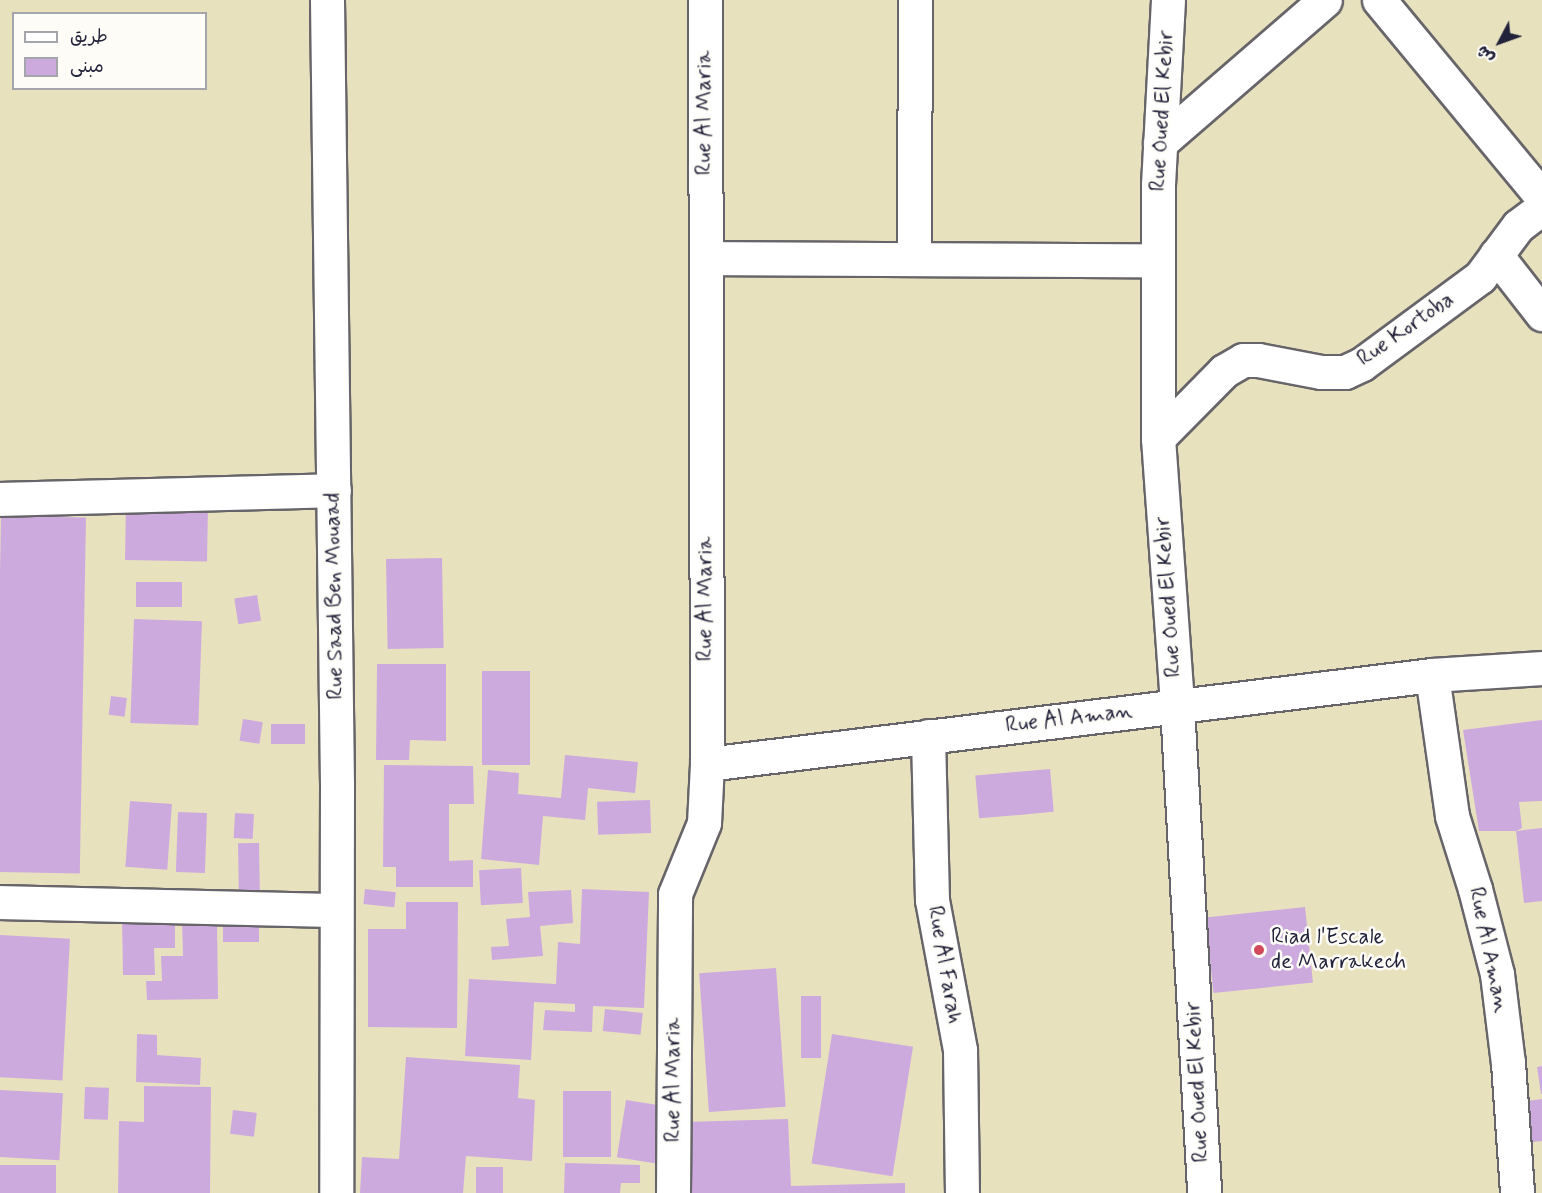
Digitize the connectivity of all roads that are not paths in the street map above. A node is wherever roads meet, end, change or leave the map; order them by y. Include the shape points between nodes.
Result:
1 (327, 0) edge
2 (705, 0) edge
3 (915, 0) edge
4 (1168, 0) edge
5 (1324, 0) edge
6 (1379, 0) edge
7 (1160, 143) junction
8 (1542, 197) edge
9 (1542, 207) edge
10 (1496, 255) junction
11 (705, 258) junction
12 (914, 259) junction
13 (1158, 260) junction
14 (1542, 314) edge
15 (1158, 438) junction
16 (334, 490) junction
17 (0, 499) edge
18 (1542, 668) edge
19 (1432, 675) junction
20 (1177, 706) junction
21 (927, 736) junction
22 (707, 764) junction
23 (0, 902) edge
24 (336, 910) junction
25 (336, 1193) edge
26 (673, 1193) edge
27 (962, 1193) edge
28 (1204, 1193) edge
29 (1517, 1193) edge

1 - 16 street, Rue Saad Ben Mouaad
2 - 11 street, Rue Al Maria
3 - 12 street
4 - 7 street, Rue Oued El Kebir
5 - 7 street
6 - 8 street
7 - 13 street, Rue Oued El Kebir
9 - 10 street, Rue Kortoba via 1518,226
10 - 14 street
10 - 15 street, Rue Kortoba via 1480,277 1362,364 1345,372 1321,372 1243,360 1224,371
11 - 12 street
11 - 22 street, Rue Al Maria
12 - 13 street
13 - 15 street, Rue Oued El Kebir
15 - 20 street, Rue Oued El Kebir
16 - 17 street
16 - 24 street, Rue Saad Ben Mouaad
18 - 19 street, Rue Al Aman
19 - 20 street, Rue Al Aman
19 - 29 street, Rue Al Aman via 1452,816 1497,974
20 - 21 street, Rue Al Aman
20 - 28 street, Rue Oued El Kebir
21 - 22 street, Rue Al Aman
21 - 27 street, Rue Al Farah via 932,900 960,1050
22 - 26 street, Rue Al Maria via 704,823 675,894
23 - 24 street
24 - 25 street, Rue Saad Ben Mouaad

